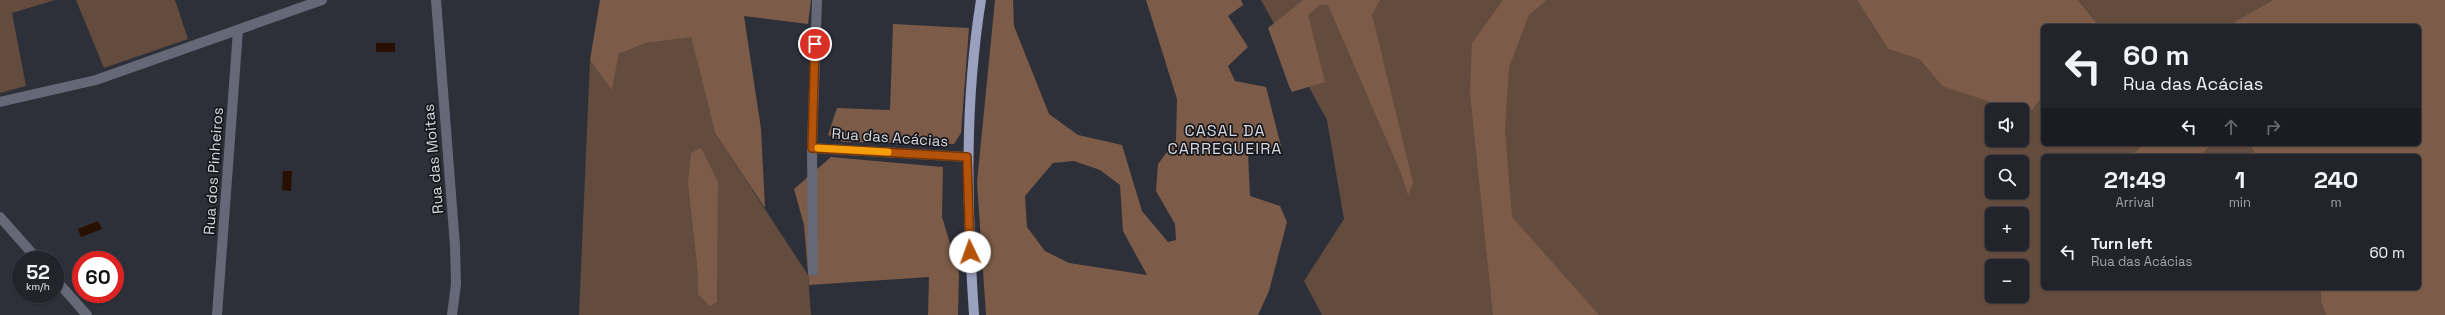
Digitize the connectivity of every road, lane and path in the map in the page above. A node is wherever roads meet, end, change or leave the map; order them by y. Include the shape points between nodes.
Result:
1 (322, 0) edge
2 (436, 0) edge
3 (817, 0) edge
4 (982, 0) edge
5 (238, 30) junction
6 (0, 102) edge
7 (812, 148) junction
8 (967, 157) junction
9 (0, 217) edge
10 (30, 251) edge
11 (812, 271) dead end
12 (64, 289) edge
13 (87, 315) edge
14 (217, 315) edge
15 (452, 315) edge
16 (974, 315) edge

1 - 5 street
2 - 15 street, Rua das Moitas via 455,246 456,284
3 - 7 street, Rua das Acácias
4 - 8 main road
5 - 6 street via 96,80
5 - 14 street, Rua dos Pinheiros
7 - 8 street, Rua das Acácias
7 - 11 street, Rua das Acácias
8 - 16 main road
9 - 10 street
12 - 13 street

